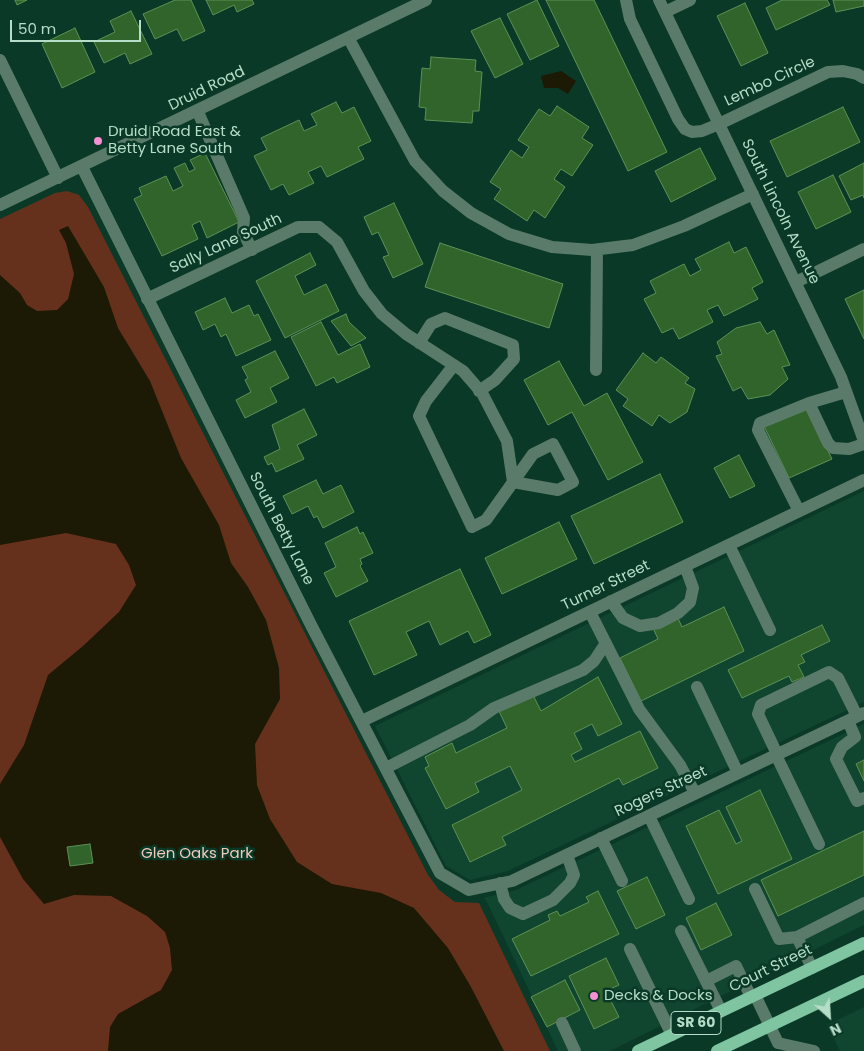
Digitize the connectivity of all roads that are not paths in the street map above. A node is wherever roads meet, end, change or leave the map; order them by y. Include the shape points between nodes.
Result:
1 (426, 0) edge
2 (626, 0) edge
3 (659, 0) edge
4 (688, 0) edge
5 (665, 12) junction
6 (349, 39) junction
7 (0, 60) edge
8 (864, 78) edge
9 (198, 112) junction
10 (720, 124) junction
11 (82, 167) junction
12 (58, 178) junction
13 (753, 194) junction
14 (0, 205) edge
15 (864, 249) edge
16 (252, 250) junction
17 (597, 250) junction
18 (796, 282) junction
19 (147, 299) junction
20 (419, 343) junction
21 (454, 366) junction
22 (596, 370) dead end
23 (480, 391) junction
24 (846, 392) junction
25 (809, 403) junction
26 (864, 442) edge
27 (864, 480) edge
28 (513, 482) junction
29 (799, 511) junction
30 (729, 545) junction
31 (685, 566) junction
32 (611, 601) junction
33 (590, 612) junction
34 (770, 630) dead end
35 (606, 643) junction
36 (697, 687) dead end
37 (856, 717) edge
38 (362, 721) junction
39 (860, 736) edge
40 (776, 755) junction
41 (386, 768) junction
42 (738, 773) junction
43 (695, 794) junction
44 (864, 798) edge
45 (649, 816) junction
46 (601, 838) junction
47 (819, 844) dead end
48 (567, 854) junction
49 (622, 881) dead end
50 (500, 883) junction
51 (755, 889) dead end
52 (469, 890) joint
53 (689, 899) dead end
54 (864, 903) edge
55 (681, 931) dead end
56 (797, 937) junction
57 (864, 943) edge
58 (630, 949) dead end
59 (812, 968) junction
60 (706, 981) junction
61 (864, 981) edge
62 (753, 996) junction
63 (721, 1011) junction
64 (562, 1023) dead end
65 (770, 1026) junction
66 (672, 1035) junction
67 (775, 1047) edge
68 (575, 1051) edge
69 (638, 1051) edge
70 (717, 1051) edge
71 (814, 1051) edge

1 - 6 street, Druid Road
2 - 10 street, Lembo Circle via 630,19 685,129 702,131
3 - 5 street, South Lincoln Avenue
4 - 5 street
5 - 10 street, South Lincoln Avenue
6 - 9 street, Druid Road
6 - 17 street via 415,161 443,191 471,214 510,234 552,247
7 - 12 street
8 - 10 street, Lembo Circle via 842,71 828,72
9 - 11 street, Druid Road
9 - 16 street via 244,218 243,232
10 - 13 street, South Lincoln Avenue
11 - 12 street, Druid Road
11 - 19 street, South Betty Lane
12 - 14 street, Druid Road
13 - 17 street via 633,245
13 - 18 street, South Lincoln Avenue
15 - 18 street
16 - 19 street, Sally Lane South
16 - 20 street, Sally Lane South via 298,227 319,227 337,242 364,291 382,314
17 - 22 street
18 - 24 street, South Lincoln Avenue
19 - 38 street, South Betty Lane
20 - 21 street, Sally Lane South
20 - 23 street via 431,324 445,318 513,345 514,359
21 - 23 street, Sally Lane South via 463,371
21 - 28 street via 426,401 419,416 472,527 486,520
23 - 28 street, Sally Lane South via 507,441
24 - 25 street
24 - 26 street, South Lincoln Avenue
25 - 26 street via 832,448 849,449
25 - 29 street via 760,423 758,430
27 - 29 street, Turner Street
28 - 28 street via 558,490 573,482 553,444 533,454
29 - 30 street, Turner Street
30 - 31 street, Turner Street
30 - 34 street
31 - 32 street, Turner Street
31 - 32 street via 693,588 690,602 659,623 640,626 631,622 623,618
32 - 33 street, Turner Street
33 - 35 street
33 - 38 street, Turner Street
35 - 41 street via 594,661 583,670 494,708 470,725
35 - 43 street via 639,709 680,765
36 - 42 street
37 - 39 street
37 - 40 street, Rogers Street
37 - 40 street via 838,678 829,672 760,706 758,714
38 - 41 street, South Betty Lane
39 - 44 street via 842,747 836,759 857,801
40 - 42 street, Rogers Street
40 - 47 street
41 - 52 street, South Betty Lane via 440,873
42 - 43 street, Rogers Street
43 - 45 street, Rogers Street
45 - 46 street, Rogers Street
45 - 53 street
46 - 48 street, Rogers Street
46 - 49 street
48 - 50 street, Rogers Street via 512,881
48 - 50 street via 574,875 570,883 552,900 523,914 510,908
50 - 52 street, Rogers Street
51 - 56 street via 779,939
54 - 56 street
55 - 60 street
56 - 59 street
57 - 59 main road, Court Street / SR 60
58 - 66 street
59 - 62 main road, Court Street / SR 60
60 - 62 street via 736,966
60 - 63 street
61 - 65 main road, SR 60
62 - 63 main road, Court Street / SR 60
62 - 65 street
63 - 66 main road, Court Street / SR 60
64 - 68 street
65 - 67 street
65 - 70 main road, SR 60
66 - 69 main road, Court Street / SR 60
67 - 71 street

